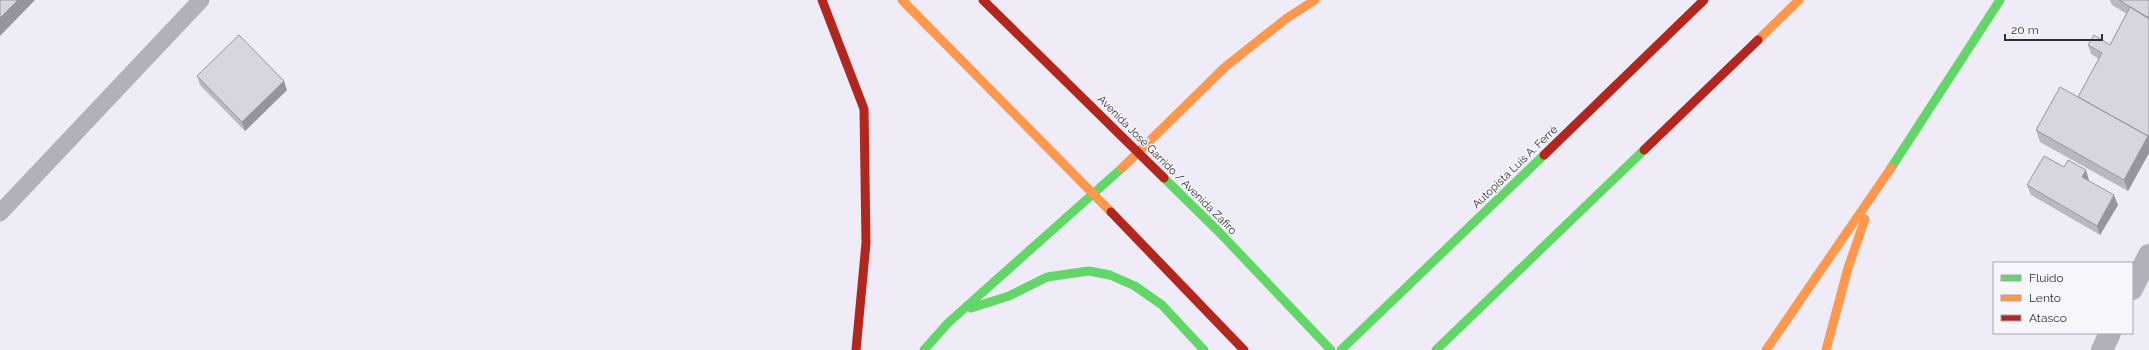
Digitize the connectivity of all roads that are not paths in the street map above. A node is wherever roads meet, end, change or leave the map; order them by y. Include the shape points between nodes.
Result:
1 (822, 0) edge
2 (902, 0) edge
3 (984, 0) edge
4 (1315, 0) edge
5 (1704, 0) edge
6 (1799, 0) edge
7 (2000, 0) edge
8 (198, 1) edge
9 (1138, 154) junction
10 (1092, 193) junction
11 (1874, 195) junction
12 (0, 213) edge
13 (2149, 255) edge
14 (2133, 287) edge
15 (964, 310) junction
16 (2110, 334) edge
17 (856, 350) edge
18 (924, 350) edge
19 (1204, 350) edge
20 (1244, 350) edge
21 (1331, 350) edge
22 (1341, 350) edge
23 (1436, 350) edge
24 (1766, 350) edge
25 (1826, 350) edge
26 (2102, 350) edge

1 - 17 main road via 864,109 866,242
2 - 10 main road
3 - 9 main road, Avenida José Garrido / Avenida Zafiro
4 - 9 main road via 1287,18 1225,66
5 - 22 main road, Autopista Luis A. Ferré
6 - 23 main road
7 - 11 main road
8 - 12 lane
9 - 10 main road
9 - 21 main road, Avenida José Garrido / Avenida Zafiro via 1220,233
10 - 15 main road
10 - 20 main road
11 - 24 main road
11 - 25 main road via 1848,268
13 - 14 street
15 - 18 main road via 948,323
15 - 19 main road via 1009,296 1048,277 1089,270 1110,275 1135,286 1162,305
16 - 26 street

